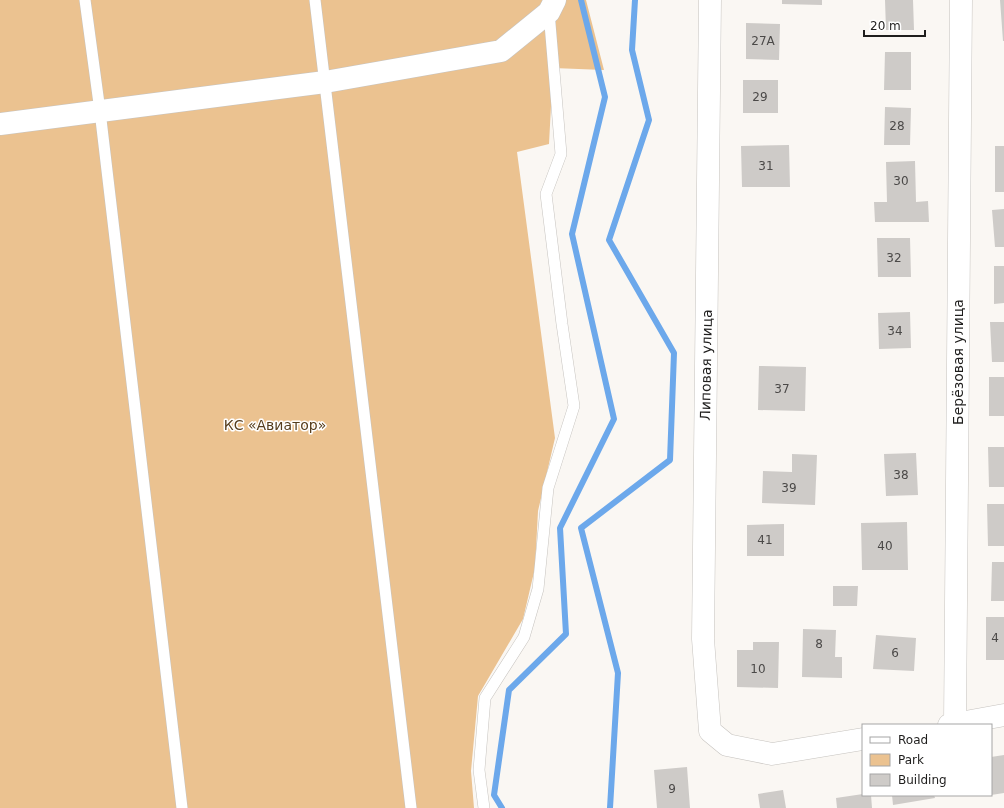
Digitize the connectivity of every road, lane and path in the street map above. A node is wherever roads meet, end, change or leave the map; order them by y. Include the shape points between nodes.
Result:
1 (85, 0) edge
2 (315, 0) edge
3 (710, 0) edge
4 (961, 0) edge
5 (551, 4) edge
6 (325, 82) junction
7 (100, 111) junction
8 (0, 124) edge
9 (1004, 715) edge
10 (952, 724) edge
11 (862, 739) edge
12 (182, 808) edge
13 (411, 808) edge
14 (484, 808) edge

1 - 7 lane
2 - 6 lane
3 - 11 street, Липовая улица via 703,639 710,731 727,745 772,754
4 - 10 street, Берёзовая улица
5 - 6 street via 500,51
5 - 14 lane via 561,154 546,194 574,406 548,488 538,588 524,637 485,698 479,770
6 - 7 street
6 - 13 lane
7 - 8 street
7 - 12 lane
9 - 10 street

